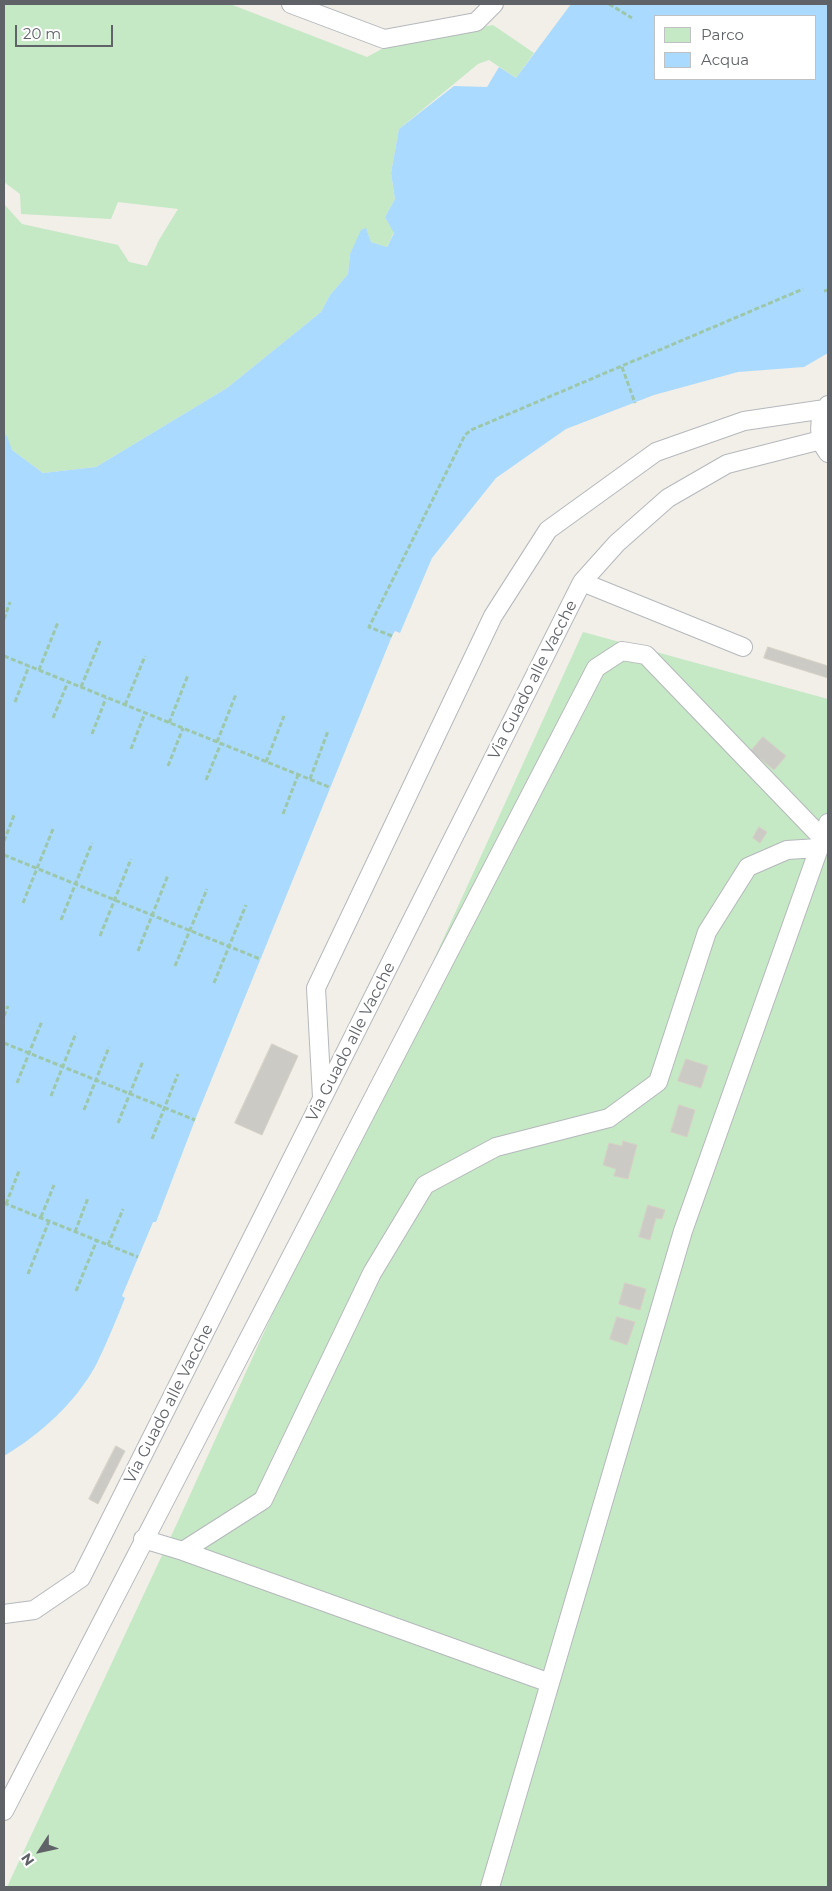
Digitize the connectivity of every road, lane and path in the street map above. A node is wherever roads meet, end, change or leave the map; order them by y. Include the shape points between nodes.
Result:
1 (291, 4) edge
2 (494, 4) edge
3 (609, 4) edge
4 (632, 18) dead end
5 (803, 289) dead end
6 (622, 367) junction
7 (635, 402) dead end
8 (827, 407) edge
9 (825, 446) edge
10 (582, 582) junction
11 (10, 602) dead end
12 (4, 619) edge
13 (58, 622) dead end
14 (392, 636) dead end
15 (100, 641) dead end
16 (743, 647) dead end
17 (4, 656) edge
18 (145, 656) dead end
19 (29, 666) junction
20 (38, 670) junction
21 (188, 675) dead end
22 (68, 682) junction
23 (81, 687) junction
24 (236, 694) dead end
25 (106, 698) junction
26 (15, 702) dead end
27 (125, 705) junction
28 (145, 713) junction
29 (284, 716) dead end
30 (53, 718) dead end
31 (169, 722) junction
32 (183, 728) junction
33 (328, 732) dead end
34 (92, 734) dead end
35 (219, 742) junction
36 (131, 749) dead end
37 (266, 762) junction
38 (168, 766) dead end
39 (298, 774) junction
40 (310, 779) junction
41 (206, 780) dead end
42 (329, 787) dead end
43 (15, 813) dead end
44 (283, 814) dead end
45 (54, 829) dead end
46 (824, 838) edge
47 (4, 842) edge
48 (92, 843) dead end
49 (4, 854) edge
50 (131, 860) dead end
51 (37, 868) junction
52 (168, 875) dead end
53 (76, 884) junction
54 (207, 889) dead end
55 (115, 900) junction
56 (23, 903) dead end
57 (246, 905) dead end
58 (152, 915) junction
59 (61, 920) dead end
60 (190, 931) junction
61 (100, 936) dead end
62 (230, 946) junction
63 (138, 951) dead end
64 (260, 959) dead end
65 (175, 966) dead end
66 (214, 983) dead end
67 (8, 1006) dead end
68 (4, 1016) edge
69 (42, 1021) dead end
70 (76, 1033) dead end
71 (4, 1043) edge
72 (109, 1047) dead end
73 (29, 1053) junction
74 (143, 1061) dead end
75 (63, 1067) junction
76 (178, 1074) dead end
77 (96, 1080) junction
78 (17, 1082) dead end
79 (130, 1094) junction
80 (51, 1096) dead end
81 (322, 1098) junction
82 (164, 1107) junction
83 (84, 1110) dead end
84 (195, 1120) dead end
85 (118, 1123) dead end
86 (152, 1139) dead end
87 (19, 1172) dead end
88 (54, 1185) dead end
89 (88, 1198) dead end
90 (5, 1203) edge
91 (122, 1209) dead end
92 (41, 1218) junction
93 (49, 1221) junction
94 (74, 1232) junction
95 (97, 1240) junction
96 (108, 1245) junction
97 (138, 1257) dead end
98 (28, 1274) dead end
99 (76, 1291) dead end
100 (143, 1540) junction
101 (183, 1552) junction
102 (4, 1614) edge
103 (550, 1683) junction
104 (4, 1811) edge
105 (490, 1887) edge

1 - 2 lane via 384,39 476,22
3 - 4 path
5 - 6 path
6 - 7 path
6 - 14 path via 465,435 369,627
8 - 9 lane via 820,429
8 - 81 lane via 744,421 656,452 548,530 493,616 316,988
9 - 10 lane via 727,464 668,498 618,543
10 - 16 lane, Via Guado alle Vacche
10 - 81 lane, Via Guado alle Vacche
11 - 12 path
13 - 20 path
15 - 23 path
17 - 19 path
18 - 27 path
19 - 20 path
19 - 26 path
20 - 22 path
21 - 31 path
22 - 23 path
22 - 30 path
23 - 25 path
24 - 35 path
25 - 27 path
25 - 34 path
27 - 28 path
28 - 31 path
28 - 36 path
29 - 37 path
31 - 32 path
32 - 35 path
32 - 38 path
33 - 40 path
35 - 37 path
35 - 41 path
37 - 39 path
39 - 40 path
39 - 44 path
40 - 42 path
43 - 47 path
45 - 51 path
46 - 100 lane via 646,655 622,651 596,668
46 - 101 lane via 748,867 707,932 658,1082 609,1118 496,1147 425,1185 372,1272 263,1500
46 - 103 lane via 683,1231
48 - 53 path
49 - 51 path
50 - 55 path
51 - 53 path
51 - 56 path
52 - 58 path
53 - 55 path
53 - 59 path
54 - 60 path
55 - 58 path
55 - 61 path
57 - 62 path
58 - 60 path
58 - 63 path
60 - 62 path
60 - 65 path
62 - 64 path
62 - 66 path
67 - 68 path
69 - 73 path
70 - 75 path
71 - 73 path
72 - 77 path
73 - 75 path
73 - 78 path
74 - 79 path
75 - 77 path
75 - 80 path
76 - 82 path
77 - 79 path
77 - 83 path
79 - 82 path
79 - 85 path
81 - 102 lane, Via Guado alle Vacche via 81,1578 34,1610
82 - 84 path
82 - 86 path
87 - 90 path
88 - 92 path
89 - 94 path
90 - 92 path
91 - 96 path
92 - 93 path
93 - 94 path
93 - 98 path
94 - 95 path
95 - 96 path
95 - 99 path
96 - 97 path
100 - 101 lane
100 - 104 lane
101 - 103 lane
103 - 105 lane

